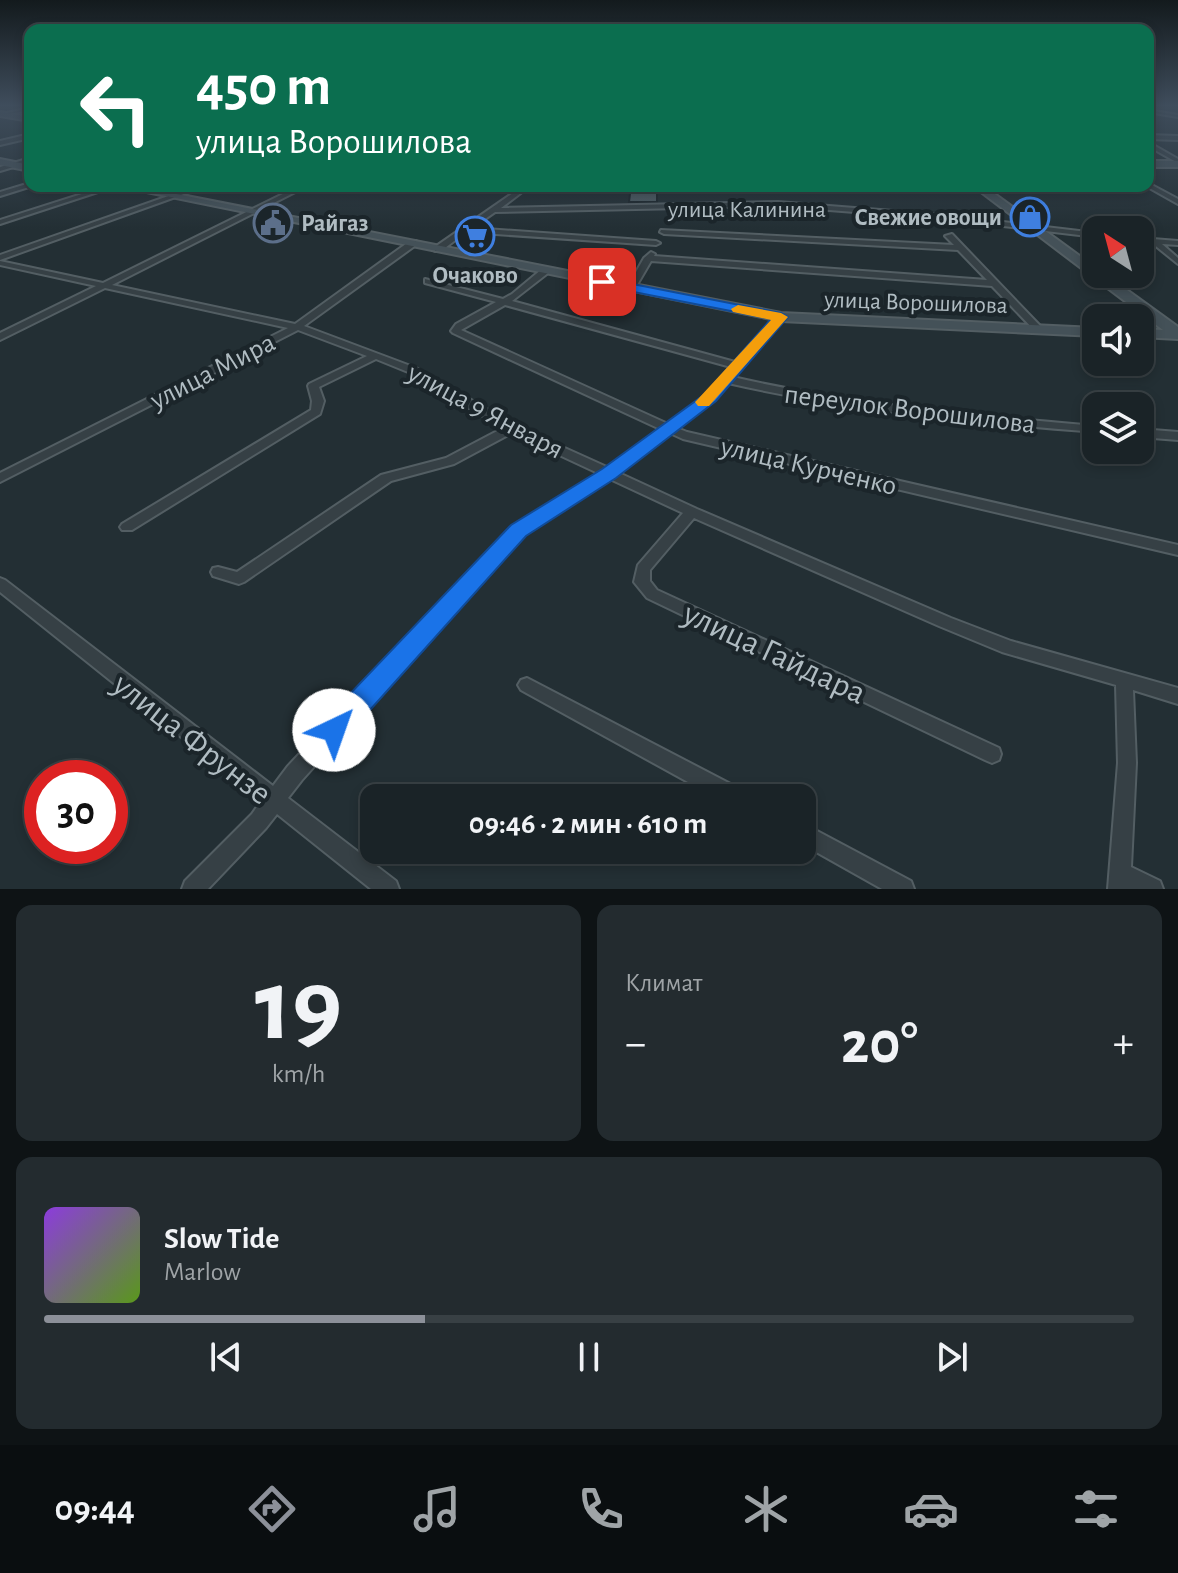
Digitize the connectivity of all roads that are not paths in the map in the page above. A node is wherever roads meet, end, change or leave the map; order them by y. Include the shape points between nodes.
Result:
1 (1154, 148) edge
2 (0, 162) edge
3 (24, 162) edge
4 (1178, 162) edge
5 (15, 164) junction
6 (1154, 164) edge
7 (24, 166) edge
8 (0, 169) edge
9 (24, 187) edge
10 (1154, 188) edge
11 (94, 192) edge
12 (154, 192) edge
13 (186, 192) edge
14 (292, 192) edge
15 (518, 192) edge
16 (986, 192) edge
17 (0, 194) edge
18 (175, 196) junction
19 (1178, 202) edge
20 (672, 208) junction
21 (493, 210) junction
22 (253, 212) junction
23 (0, 222) edge
24 (1031, 227) junction
25 (466, 230) junction
26 (664, 232) junction
27 (1082, 233) edge
28 (949, 236) dead end
29 (1155, 242) joint
30 (413, 243) junction
31 (656, 243) junction
32 (1178, 243) edge
33 (958, 248) junction
34 (438, 249) junction
35 (648, 258) junction
36 (0, 261) edge
37 (1178, 262) edge
38 (545, 271) junction
39 (428, 281) dead end
40 (992, 283) junction
41 (102, 286) junction
42 (631, 288) junction
43 (504, 302) junction
44 (781, 317) junction
45 (297, 327) junction
46 (1039, 330) junction
47 (1082, 332) edge
48 (1154, 333) edge
49 (1178, 334) edge
50 (0, 337) edge
51 (374, 356) junction
52 (738, 366) junction
53 (726, 379) junction
54 (512, 428) junction
55 (1082, 428) edge
56 (666, 429) junction
57 (1154, 434) edge
58 (1178, 436) edge
59 (609, 474) junction
60 (0, 478) edge
61 (692, 512) junction
62 (127, 527) dead end
63 (1178, 550) edge
64 (218, 572) dead end
65 (0, 584) edge
66 (1124, 681) junction
67 (527, 685) dead end
68 (1178, 696) edge
69 (992, 754) dead end
70 (711, 784) edge
71 (274, 802) junction
72 (816, 841) edge
73 (1120, 881) edge
74 (193, 889) edge
75 (388, 889) edge
76 (903, 889) edge
77 (1152, 889) edge

1 - 4 street
2 - 5 main road
3 - 5 street
4 - 6 main road
5 - 7 main road
5 - 8 street
9 - 17 street
10 - 19 street
11 - 23 street
12 - 18 main road, улица Ворошилова
13 - 18 street
14 - 22 street
15 - 21 street
16 - 24 main road
18 - 22 main road, улица Ворошилова
18 - 36 street
20 - 21 street, улица Калинина
20 - 24 street, улица Калинина via 778,204
20 - 26 street
21 - 25 street
22 - 30 main road, улица Ворошилова
22 - 41 street
24 - 27 street, улица Калинина
24 - 49 main road
25 - 31 street
25 - 34 street
26 - 31 street
26 - 33 street
28 - 33 street
29 - 32 street
29 - 37 street
30 - 34 main road, улица Ворошилова
30 - 45 street, улица Мира
31 - 35 street
33 - 40 street
34 - 38 main road, улица Ворошилова
35 - 40 street
35 - 42 street
36 - 41 street, улица 9 Января
38 - 42 main road, улица Ворошилова
38 - 43 street
39 - 43 street
40 - 46 street
41 - 45 street, улица 9 Января
41 - 50 street
42 - 44 main road, улица Ворошилова
43 - 52 street
43 - 56 street, улица Курченко via 456,331
44 - 46 main road, улица Ворошилова
44 - 52 street
45 - 51 street, улица 9 Января
45 - 60 street, улица Мира
46 - 47 main road, улица Ворошилова
48 - 49 main road
51 - 54 street, улица 9 Января via 412,370
51 - 62 street via 313,386 316,412
52 - 53 street
53 - 55 street, переулок Ворошилова via 889,410
53 - 56 street
54 - 59 street, улица 9 Января
54 - 64 street via 450,461 386,478 239,578
56 - 59 street
56 - 63 street, улица Курченко
57 - 58 street
59 - 61 street, улица 9 Января
59 - 71 street via 518,530
61 - 66 street, улица 9 Января via 1008,647
61 - 69 street, улица Гайдара via 643,569 642,582 652,594
65 - 71 street, улица Фрунзе
66 - 68 street, улица 9 Января
66 - 73 street via 1127,763
67 - 70 street
71 - 74 street
71 - 75 street, улица Фрунзе
72 - 76 street
73 - 77 street

